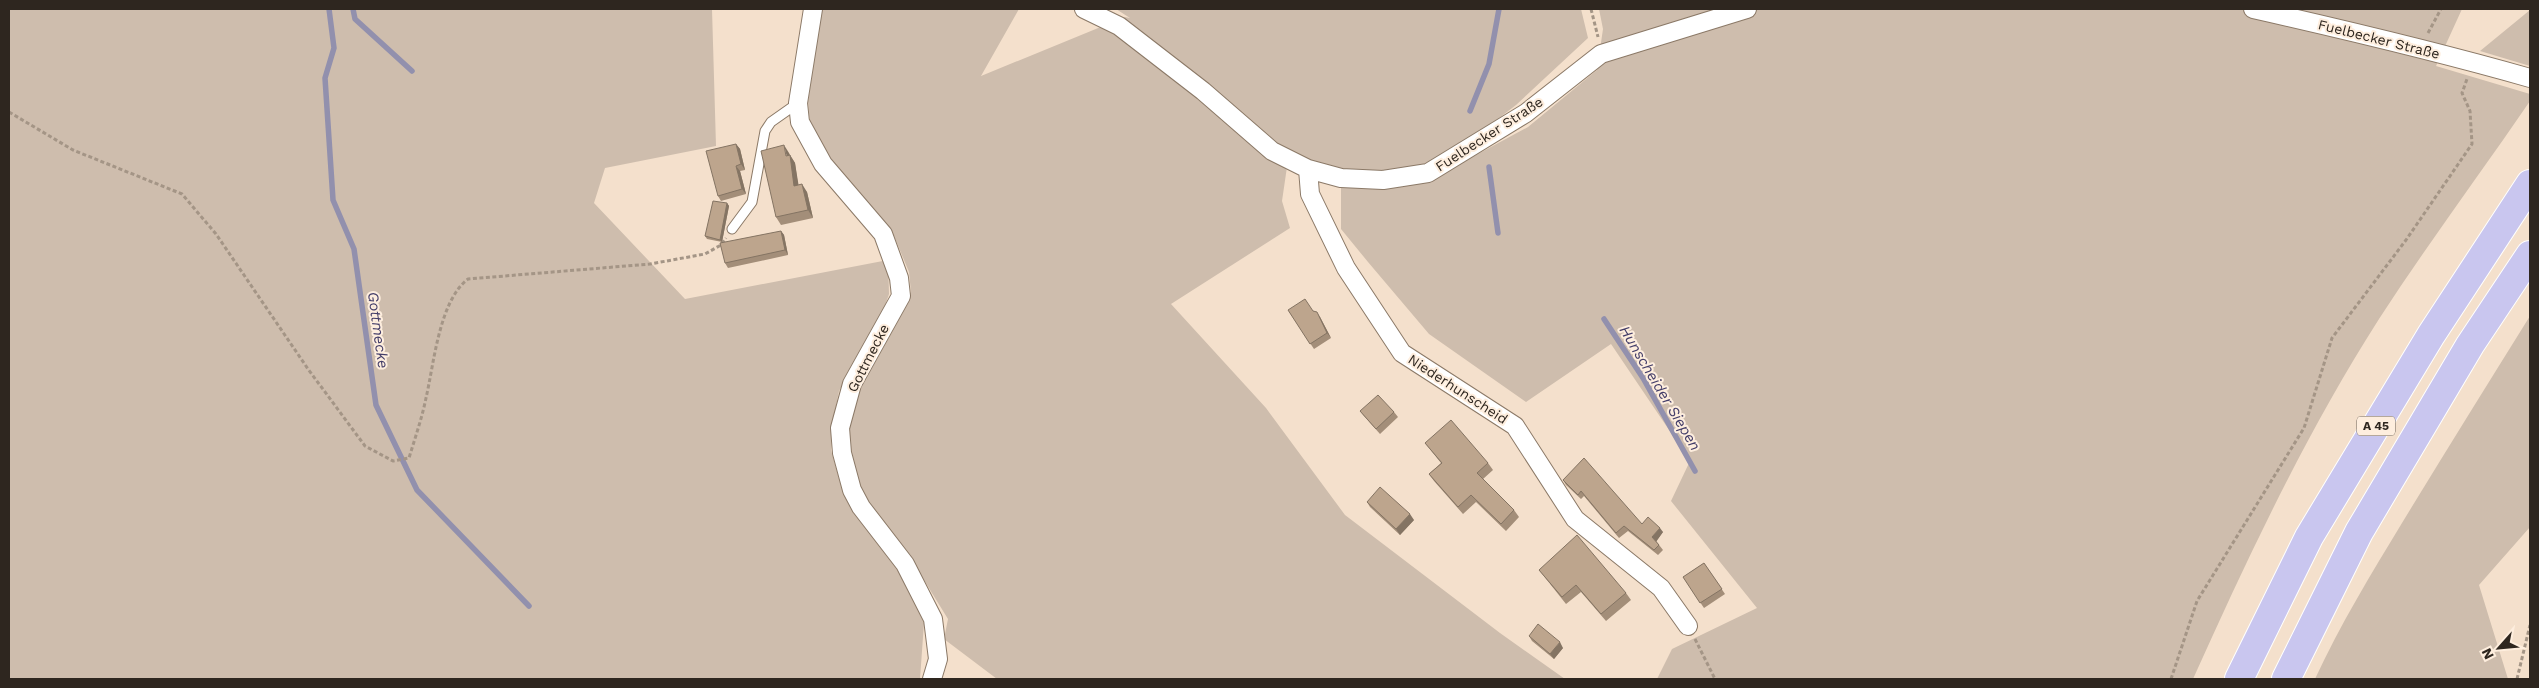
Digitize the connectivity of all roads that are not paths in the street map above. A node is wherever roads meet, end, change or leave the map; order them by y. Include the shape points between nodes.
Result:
1 (813, 9) edge
2 (1084, 9) edge
3 (1747, 9) edge
4 (2253, 9) edge
5 (2530, 78) edge
6 (798, 103) junction
7 (1308, 169) junction
8 (2530, 184) edge
9 (732, 229) road end
10 (2530, 255) edge
11 (1688, 626) road end
12 (932, 679) edge
13 (2239, 679) edge
14 (2286, 679) edge

1 - 6 street, Gottmecke
2 - 7 street, Fuelbecker Straße via 1119,26 1203,91 1272,151
3 - 7 street, Fuelbecker Straße via 1602,54 1526,113 1428,172 1383,180 1341,178
4 - 5 street, Fuelbecker Straße via 2420,47
6 - 9 lane via 771,122 765,131 752,202
6 - 12 street, Gottmecke via 800,122 823,164 883,234 899,278 901,296 852,384 840,428 842,453 856,498 905,564 933,619 938,659
7 - 11 street, Niederhunscheid via 1310,194 1346,268 1402,353 1516,426 1575,518 1661,588
8 - 13 highway, A 45 via 2431,335 2309,538
10 - 14 highway, A 45 via 2470,345 2359,532

